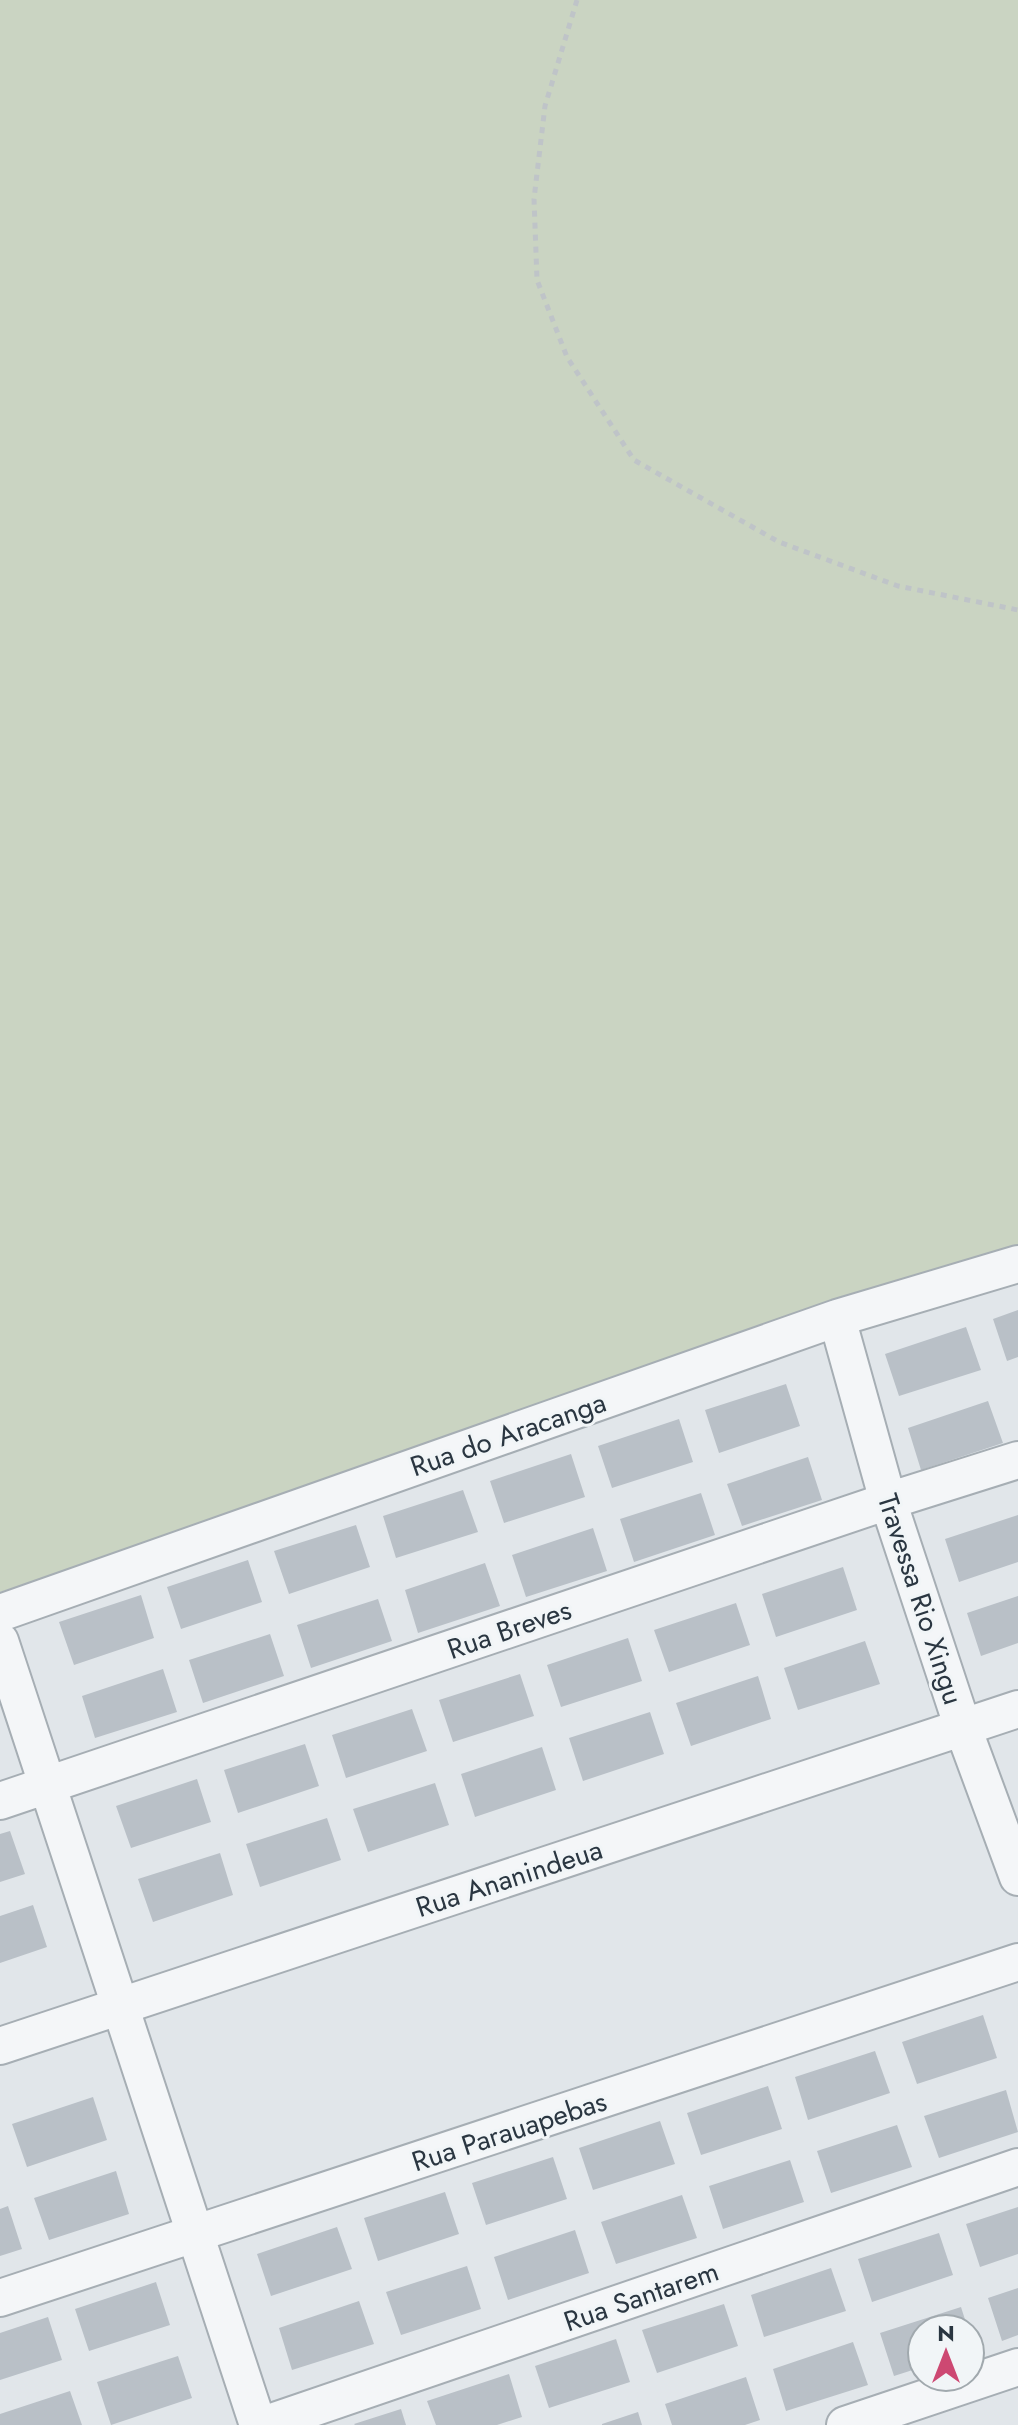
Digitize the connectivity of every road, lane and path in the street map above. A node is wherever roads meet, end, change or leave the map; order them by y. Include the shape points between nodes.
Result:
1 (577, 0) edge
2 (1018, 610) edge
3 (1018, 1264) edge
4 (837, 1318) junction
5 (1018, 1460) edge
6 (888, 1501) junction
7 (0, 1613) edge
8 (0, 1641) edge
9 (1018, 1709) edge
10 (963, 1728) junction
11 (46, 1786) junction
12 (0, 1801) edge
13 (1018, 1877) edge
14 (1018, 1962) edge
15 (119, 2007) junction
16 (0, 2046) edge
17 (1018, 2167) edge
18 (195, 2235) junction
19 (0, 2298) edge
20 (1018, 2367) edge
21 (260, 2425) edge
22 (845, 2425) edge

1 - 2 path via 545,106 534,199 537,280 567,357 634,460 779,542 898,586
3 - 4 street, Rua do Aracanga
4 - 6 street, Travessa Rio Xingu
4 - 7 street, Rua do Aracanga
5 - 6 street, Rua Breves
6 - 10 street, Travessa Rio Xingu
6 - 11 street, Rua Breves
8 - 11 street
9 - 10 street, Rua Ananindeua
10 - 13 street, Travessa Rio Xingu
10 - 15 street, Rua Ananindeua
11 - 12 street, Rua Breves
11 - 15 street
14 - 18 street, Rua Parauapebas
15 - 16 street, Rua Ananindeua
15 - 18 street
17 - 21 street, Rua Santarem
18 - 19 street, Rua Parauapebas
18 - 21 street
20 - 22 street

